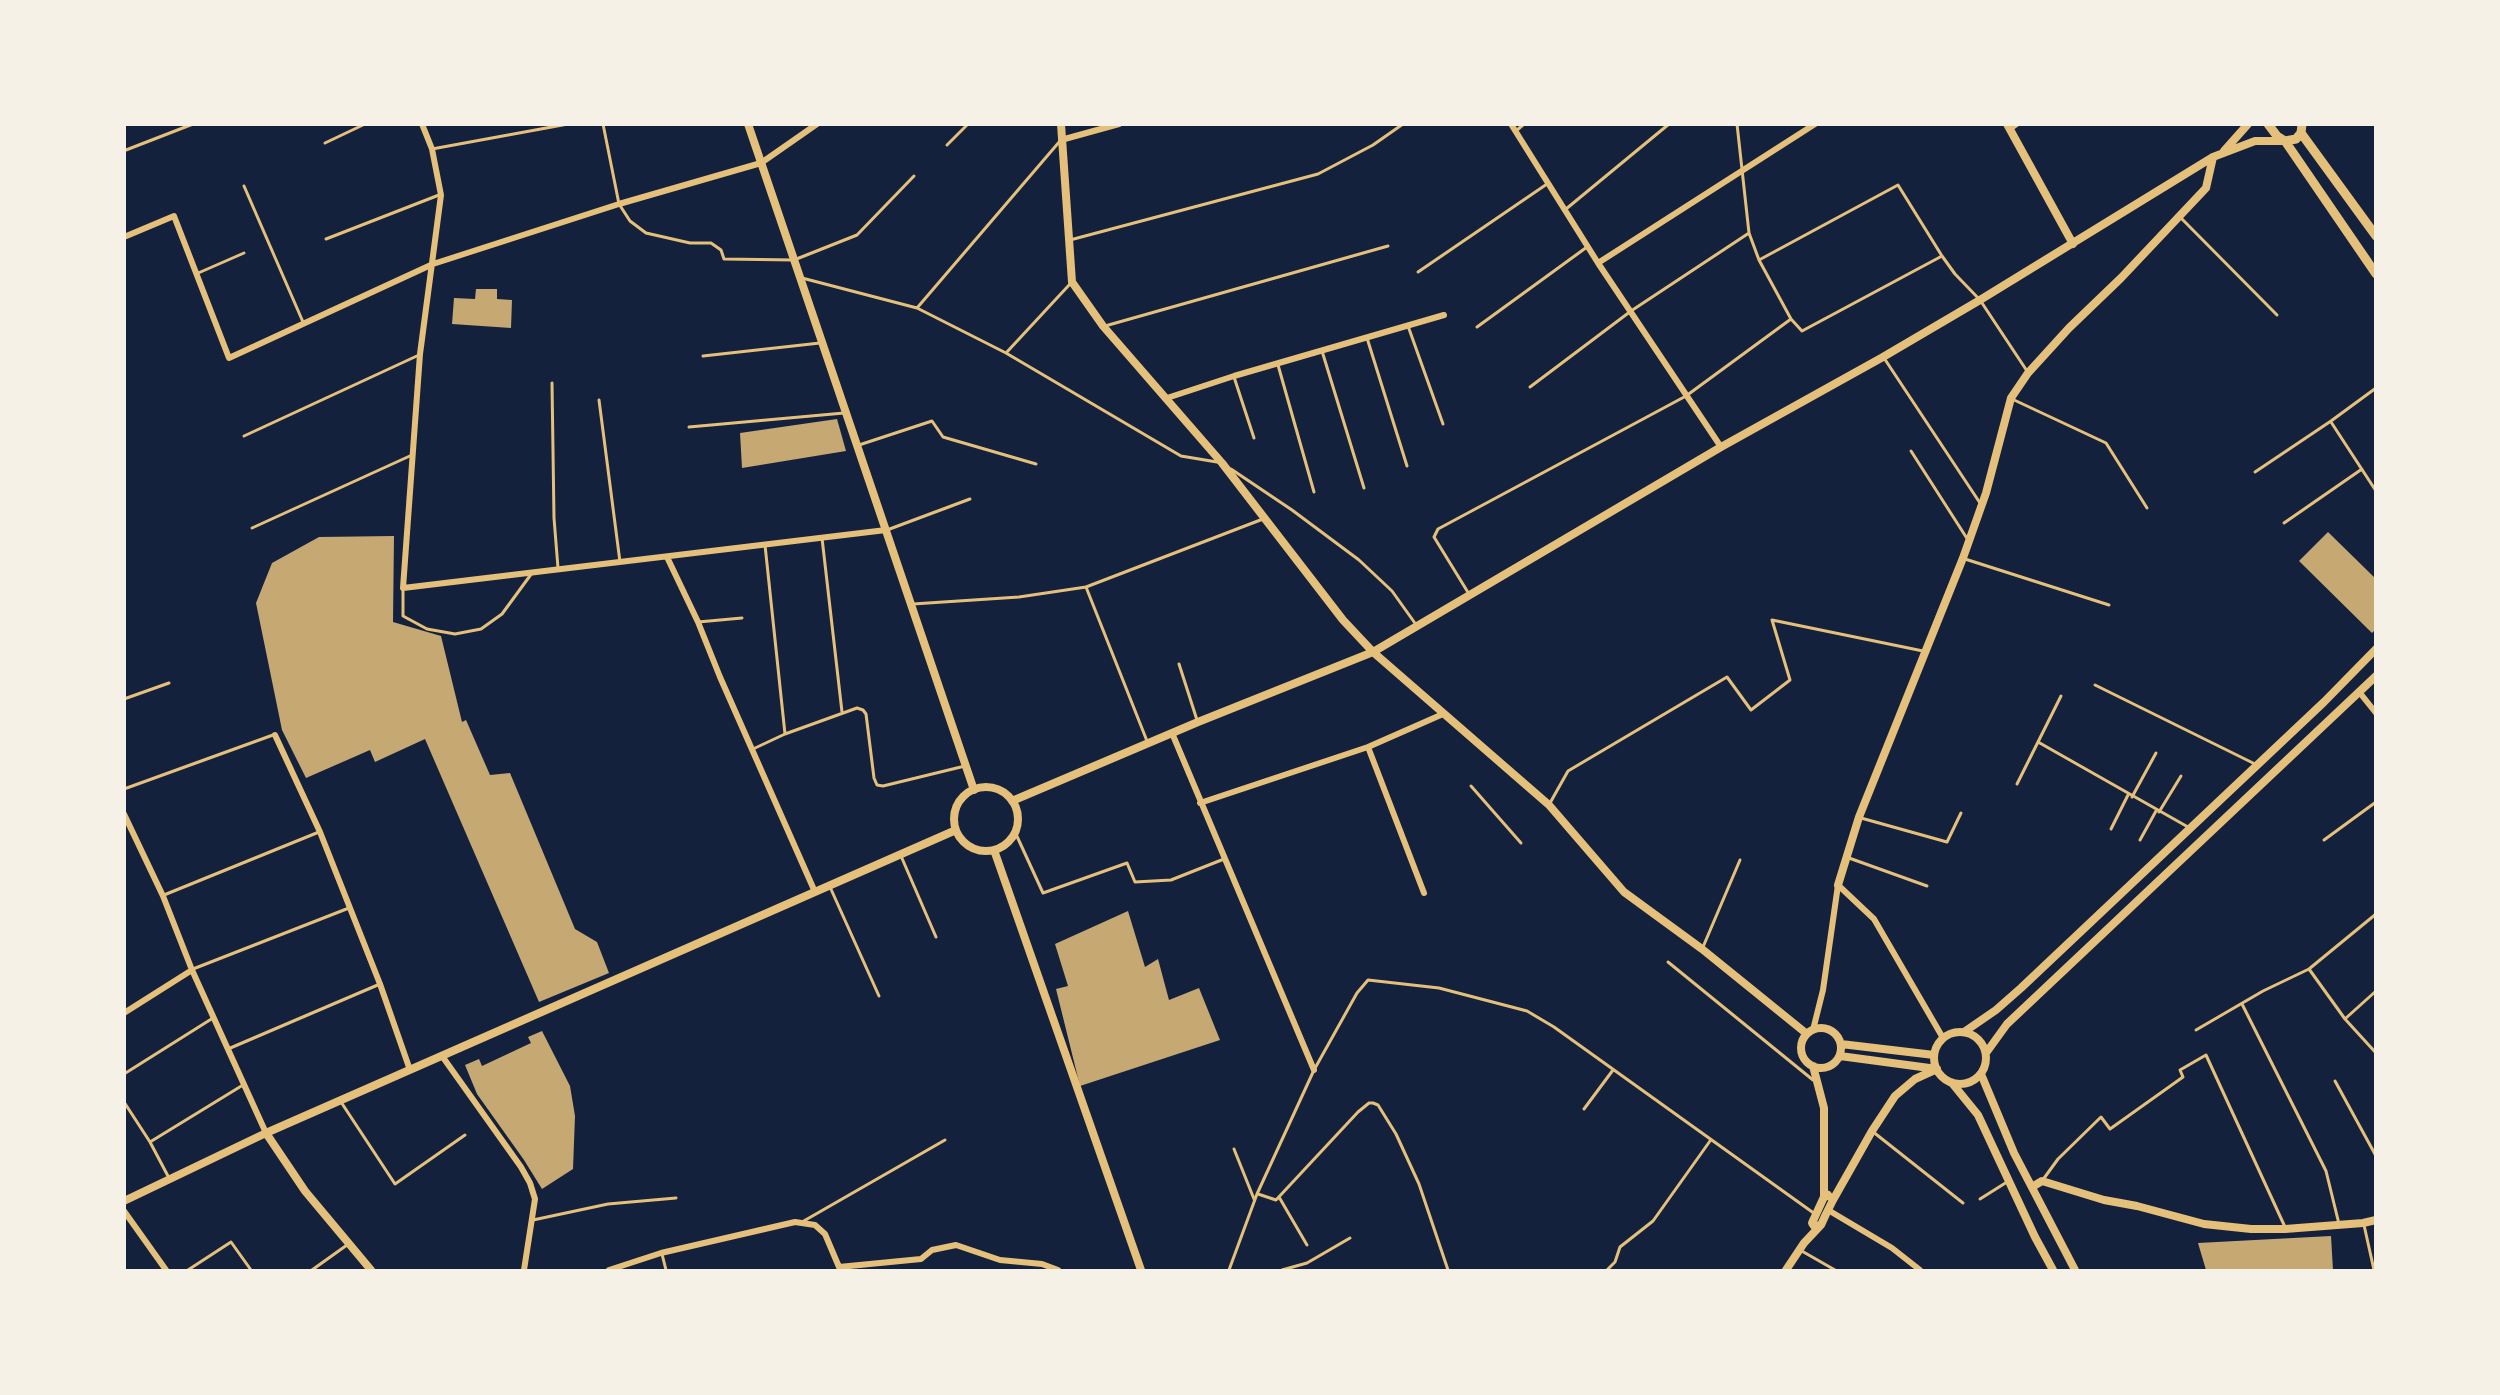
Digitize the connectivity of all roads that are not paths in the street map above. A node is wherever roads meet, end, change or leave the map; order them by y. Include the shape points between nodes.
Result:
1 (193, 124) edge
2 (365, 124) edge
3 (422, 124) edge
4 (568, 124) edge
5 (603, 124) edge
6 (748, 124) edge
7 (818, 124) edge
8 (968, 124) edge
9 (1061, 124) edge
10 (1119, 124) edge
11 (1403, 124) edge
12 (1511, 124) edge
13 (1524, 124) edge
14 (1669, 124) edge
15 (1737, 124) edge
16 (1815, 124) edge
17 (2019, 124) edge
18 (2248, 124) edge
19 (2268, 124) edge
20 (2009, 127) edge
21 (2302, 127) edge
22 (1516, 131) junction
23 (1061, 140) junction
24 (2283, 141) junction
25 (325, 143) dead end
26 (947, 145) dead end
27 (432, 148) junction
28 (126, 150) edge
29 (2222, 153) junction
30 (2213, 157) junction
31 (761, 163) junction
32 (1742, 170) junction
33 (914, 177) dead end
34 (1548, 183) junction
35 (244, 186) dead end
36 (441, 195) junction
37 (619, 204) junction
38 (1564, 210) junction
39 (2358, 212) junction
40 (2180, 216) junction
41 (2341, 224) junction
42 (1749, 233) junction
43 (2376, 236) edge
44 (124, 237) edge
45 (326, 239) dead end
46 (1068, 240) junction
47 (2073, 244) junction
48 (1388, 246) dead end
49 (1588, 246) junction
50 (244, 253) dead end
51 (1942, 255) junction
52 (794, 260) junction
53 (1759, 261) junction
54 (1598, 262) junction
55 (433, 264) junction
56 (1418, 272) dead end
57 (196, 273) junction
58 (2376, 274) edge
59 (800, 278) junction
60 (1072, 282) junction
61 (1980, 300) junction
62 (917, 308) junction
63 (1631, 311) junction
64 (1444, 315) dead end
65 (2277, 315) dead end
66 (1791, 319) junction
67 (304, 324) junction
68 (1103, 326) junction
69 (1408, 326) junction
70 (1477, 327) dead end
71 (1367, 336) junction
72 (822, 343) junction
73 (1322, 351) junction
74 (1006, 353) junction
75 (420, 354) junction
76 (703, 356) dead end
77 (1883, 357) junction
78 (1277, 363) junction
79 (2028, 373) junction
80 (1234, 376) junction
81 (552, 384) dead end
82 (1530, 387) dead end
83 (2376, 388) edge
84 (1686, 396) junction
85 (1167, 398) junction
86 (2011, 398) junction
87 (599, 400) dead end
88 (846, 413) junction
89 (2331, 421) junction
90 (1443, 424) dead end
91 (689, 427) dead end
92 (244, 436) dead end
93 (1254, 438) dead end
94 (857, 446) junction
95 (1721, 447) junction
96 (1911, 451) dead end
97 (414, 455) junction
98 (1222, 463) junction
99 (1035, 464) dead end
100 (1407, 466) dead end
101 (2362, 469) junction
102 (2255, 472) dead end
103 (1364, 488) dead end
104 (2376, 491) edge
105 (1314, 492) dead end
106 (970, 499) dead end
107 (1981, 505) junction
108 (2148, 508) dead end
109 (1263, 519) junction
110 (2284, 523) dead end
111 (252, 528) dead end
112 (886, 531) junction
113 (822, 538) junction
114 (1969, 541) junction
115 (765, 545) junction
116 (667, 557) junction
117 (1963, 558) junction
118 (620, 562) junction
119 (558, 570) junction
120 (532, 573) junction
121 (1086, 586) junction
122 (403, 588) junction
123 (1469, 594) junction
124 (910, 604) junction
125 (2109, 605) dead end
126 (742, 618) dead end
127 (698, 622) junction
128 (1417, 626) junction
129 (2376, 649) edge
130 (1373, 652) junction
131 (1924, 652) junction
132 (1179, 664) dead end
133 (2376, 676) edge
134 (168, 683) dead end
135 (2095, 685) dead end
136 (2360, 693) junction
137 (2061, 696) dead end
138 (124, 699) edge
139 (842, 713) junction
140 (2376, 713) edge
141 (1443, 714) junction
142 (1198, 722) junction
143 (1172, 733) junction
144 (275, 735) joint
145 (785, 735) junction
146 (2038, 742) junction
147 (1148, 743) junction
148 (1368, 747) junction
149 (753, 749) junction
150 (2156, 753) dead end
151 (2257, 765) junction
152 (965, 766) junction
153 (2181, 776) dead end
154 (2017, 784) dead end
155 (1471, 786) dead end
156 (124, 789) edge
157 (974, 790) junction
158 (2130, 796) junction
159 (1012, 801) junction
160 (2376, 802) edge
161 (1200, 803) junction
162 (1548, 804) junction
163 (2158, 812) junction
164 (1962, 813) dead end
165 (124, 814) edge
166 (1859, 817) junction
167 (2190, 828) junction
168 (2111, 829) dead end
169 (956, 830) junction
170 (321, 832) junction
171 (1015, 832) junction
172 (2140, 840) dead end
173 (2324, 840) dead end
174 (1521, 843) dead end
175 (994, 850) junction
176 (900, 855) junction
177 (1847, 857) junction
178 (1224, 860) junction
179 (1740, 860) dead end
180 (1838, 885) junction
181 (830, 886) junction
182 (1927, 886) dead end
183 (816, 892) junction
184 (1424, 893) dead end
185 (163, 896) junction
186 (350, 908) junction
187 (2376, 914) edge
188 (936, 937) dead end
189 (1702, 949) junction
190 (1668, 962) dead end
191 (2309, 969) junction
192 (192, 970) junction
193 (380, 984) junction
194 (2376, 991) edge
195 (879, 996) dead end
196 (2242, 1004) junction
197 (124, 1013) edge
198 (213, 1018) junction
199 (2345, 1019) junction
200 (2196, 1030) dead end
201 (1810, 1032) junction
202 (1964, 1032) junction
203 (1943, 1038) junction
204 (1841, 1044) junction
205 (228, 1049) junction
206 (1986, 1053) junction
207 (2376, 1053) edge
208 (1934, 1055) junction
209 (442, 1056) junction
210 (1840, 1056) junction
211 (1813, 1066) junction
212 (1937, 1069) junction
213 (410, 1070) junction
214 (1314, 1070) junction
215 (1613, 1070) junction
216 (124, 1074) edge
217 (1981, 1074) junction
218 (2335, 1081) dead end
219 (1952, 1083) junction
220 (243, 1085) junction
221 (1820, 1085) junction
222 (340, 1101) junction
223 (125, 1105) edge
224 (1584, 1109) dead end
225 (1872, 1131) junction
226 (266, 1133) junction
227 (465, 1135) dead end
228 (945, 1140) dead end
229 (1710, 1141) junction
230 (150, 1142) junction
231 (1234, 1149) dead end
232 (2376, 1156) edge
233 (170, 1180) junction
234 (2009, 1181) junction
235 (2042, 1181) junction
236 (2032, 1187) junction
237 (1257, 1194) junction
238 (1280, 1197) junction
239 (676, 1198) dead end
240 (1828, 1198) junction
241 (1980, 1199) dead end
242 (124, 1201) edge
243 (1255, 1201) junction
244 (1963, 1203) dead end
245 (1828, 1210) junction
246 (124, 1211) edge
247 (533, 1220) junction
248 (2376, 1220) edge
249 (1816, 1221) junction
250 (800, 1222) junction
251 (2363, 1223) junction
252 (2339, 1225) junction
253 (2285, 1229) junction
254 (1350, 1238) dead end
255 (348, 1244) junction
256 (1307, 1245) dead end
257 (1801, 1246) junction
258 (661, 1252) junction
259 (166, 1270) edge
260 (188, 1270) edge
261 (251, 1270) edge
262 (312, 1270) edge
263 (371, 1270) edge
264 (524, 1270) edge
265 (609, 1270) edge
266 (666, 1270) edge
267 (1058, 1270) edge
268 (1141, 1270) edge
269 (1229, 1270) edge
270 (1282, 1270) edge
271 (1448, 1270) edge
272 (1607, 1270) edge
273 (1786, 1270) edge
274 (1835, 1270) edge
275 (1920, 1270) edge
276 (2053, 1270) edge
277 (2075, 1270) edge
278 (2374, 1270) edge

1 - 28 lane
2 - 25 lane
3 - 27 street
4 - 27 lane
5 - 37 lane
6 - 31 street
7 - 31 street
8 - 26 lane
9 - 23 street
10 - 23 street
11 - 46 lane via 1318,174
12 - 22 street
13 - 22 lane
14 - 38 lane
15 - 32 lane
16 - 32 street
17 - 20 lane
18 - 29 street
19 - 24 main road
20 - 47 street
21 - 24 main road via 2296,139
21 - 39 main road
22 - 34 street
23 - 46 street
23 - 62 lane
24 - 29 street via 2255,141
24 - 41 main road
27 - 36 street
29 - 30 street
30 - 40 street via 2206,188
30 - 47 street
31 - 37 street
31 - 52 street
32 - 42 lane
32 - 54 street
33 - 52 lane via 857,235
34 - 38 street
34 - 56 lane
35 - 67 lane
36 - 45 lane
36 - 55 street
37 - 52 lane via 646,233 690,243 711,243 721,250 724,259
37 - 55 street
38 - 49 street
39 - 41 main road via 2349,210 2342,215
39 - 43 main road
40 - 65 lane
40 - 79 street
41 - 58 main road
42 - 53 lane
42 - 63 lane
44 - 57 street via 174,216
46 - 60 street
47 - 61 street
48 - 68 lane
49 - 54 street
49 - 70 lane
50 - 57 lane
51 - 53 lane via 1898,185
51 - 61 lane
51 - 66 lane via 1802,332
52 - 59 street
53 - 66 lane
54 - 63 street
55 - 67 street
55 - 75 street
57 - 67 street via 229,358
59 - 62 lane
59 - 72 street
60 - 68 street
60 - 74 lane
61 - 77 street
61 - 79 lane
62 - 74 lane
63 - 82 lane
63 - 84 street
64 - 69 street
66 - 84 lane
68 - 85 street
69 - 71 street
69 - 90 lane
71 - 73 street
71 - 100 lane
72 - 76 lane
72 - 88 street
73 - 78 street
73 - 103 lane
74 - 98 lane via 1181,456
75 - 92 lane
75 - 97 street
77 - 95 street
77 - 107 lane
78 - 80 street
78 - 105 lane
79 - 86 street
80 - 85 street
80 - 93 lane
81 - 119 lane
83 - 89 lane
84 - 95 street
84 - 123 lane via 1438,529 1434,537 1437,544
85 - 98 street
86 - 107 street
86 - 108 lane via 2106,443
87 - 118 lane
88 - 91 lane
88 - 94 street
89 - 101 lane
89 - 102 lane
94 - 99 lane via 932,421 943,437
94 - 112 street
95 - 123 street
96 - 114 lane
97 - 111 lane
97 - 122 street
98 - 109 street
98 - 128 lane via 1359,560 1392,591
101 - 104 lane
101 - 110 lane
106 - 112 lane
107 - 114 street
109 - 121 lane
109 - 130 street
112 - 113 street
112 - 124 street
113 - 115 street
113 - 139 lane
114 - 117 street
115 - 116 street
115 - 145 lane
116 - 118 street
116 - 127 street
117 - 125 lane
117 - 131 street
118 - 119 street
119 - 120 street
120 - 122 street
120 - 122 lane via 502,614 482,629 455,634 428,629 403,616
121 - 124 lane via 1019,597
121 - 147 lane
123 - 128 street
124 - 152 street
126 - 127 lane
127 - 149 street
128 - 130 street
129 - 151 street
130 - 141 street
130 - 142 street
131 - 162 lane via 1772,620 1790,680 1751,710 1727,677 1568,771
131 - 166 street
132 - 142 lane
133 - 136 street
134 - 138 lane
135 - 151 lane
136 - 140 street
136 - 206 street via 2007,1024
137 - 146 lane
139 - 145 lane
139 - 152 lane via 857,708 866,714 877,785
141 - 148 street
141 - 162 street
142 - 143 street
143 - 147 street
143 - 161 street
144 - 156 lane
144 - 170 street
145 - 149 lane
146 - 154 lane
146 - 158 lane
147 - 159 street
148 - 161 street
148 - 184 street
149 - 183 street
150 - 158 lane
151 - 167 street
152 - 157 street
153 - 163 lane
155 - 174 lane
157 - 159 street via 999,790
157 - 169 street via 965,795 955,811
158 - 163 lane
158 - 168 lane
159 - 171 street via 1017,811
160 - 173 lane
161 - 178 street
162 - 189 street via 1624,892
163 - 167 lane
163 - 172 lane
164 - 166 lane via 1947,842
165 - 185 street
166 - 177 street
167 - 202 street via 1996,1010
169 - 175 street via 967,845
169 - 176 street
170 - 185 lane
170 - 186 street
171 - 175 street
171 - 178 lane via 1043,893 1126,863 1135,882 1171,880
175 - 268 street
176 - 181 street
176 - 188 lane
177 - 180 street
177 - 182 lane
178 - 214 street
179 - 189 lane
180 - 201 street via 1823,990
180 - 203 street via 1874,919
181 - 183 street
181 - 195 lane
183 - 209 street
185 - 192 street
186 - 192 lane
186 - 193 street
187 - 191 lane
189 - 201 street
190 - 221 lane
191 - 196 lane
191 - 199 lane
192 - 197 street
192 - 198 street
193 - 205 lane
193 - 213 street
194 - 199 lane
196 - 200 lane
196 - 252 lane via 2326,1171
198 - 205 street
198 - 216 lane
199 - 207 lane
201 - 204 street via 1830,1030
201 - 211 street via 1801,1045 1804,1058
202 - 203 street
202 - 206 street via 1978,1039
203 - 208 street
204 - 208 street
204 - 210 street
205 - 220 street
206 - 217 street
208 - 212 street
209 - 213 street
209 - 247 street via 521,1167 535,1199
210 - 211 street via 1825,1068
210 - 212 street
211 - 221 street
212 - 219 street
212 - 225 street via 1915,1079 1895,1096
213 - 222 street
214 - 215 lane via 1368,980 1439,988 1527,1011
214 - 237 lane
215 - 224 lane
215 - 229 lane
217 - 219 street via 1968,1083
217 - 236 street
218 - 232 lane
219 - 234 street via 1978,1115
220 - 226 street
220 - 230 lane
221 - 240 street
222 - 226 street
222 - 227 lane via 395,1184
223 - 230 lane
225 - 240 street
225 - 244 lane
226 - 233 street
226 - 255 street via 305,1191
228 - 250 lane
229 - 249 lane
229 - 272 lane via 1653,1221 1620,1247 1615,1262
230 - 233 lane
231 - 243 lane
233 - 242 street
234 - 241 lane
234 - 276 street
235 - 236 street
235 - 253 street via 2204,1224
235 - 253 lane via 2058,1159 2101,1117 2110,1129 2183,1077 2180,1070 2206,1055
236 - 277 street
237 - 238 lane via 1271,1200
237 - 243 lane
238 - 256 lane
238 - 271 lane via 1358,1112 1369,1103 1378,1105 1419,1184
239 - 247 lane via 608,1204
240 - 245 street
240 - 249 street
243 - 269 lane
245 - 249 street
245 - 275 street via 1892,1248
246 - 259 street
247 - 264 street
248 - 251 street
249 - 257 street
250 - 258 street
250 - 267 street via 815,1225 825,1234 839,1267 921,1259 932,1250 956,1245 1000,1260 1042,1264
251 - 252 street
251 - 278 lane
252 - 253 street
254 - 270 lane via 1307,1263
255 - 262 lane
255 - 263 street
257 - 273 street
257 - 274 lane
258 - 265 street
258 - 266 lane
260 - 261 lane via 231,1242

